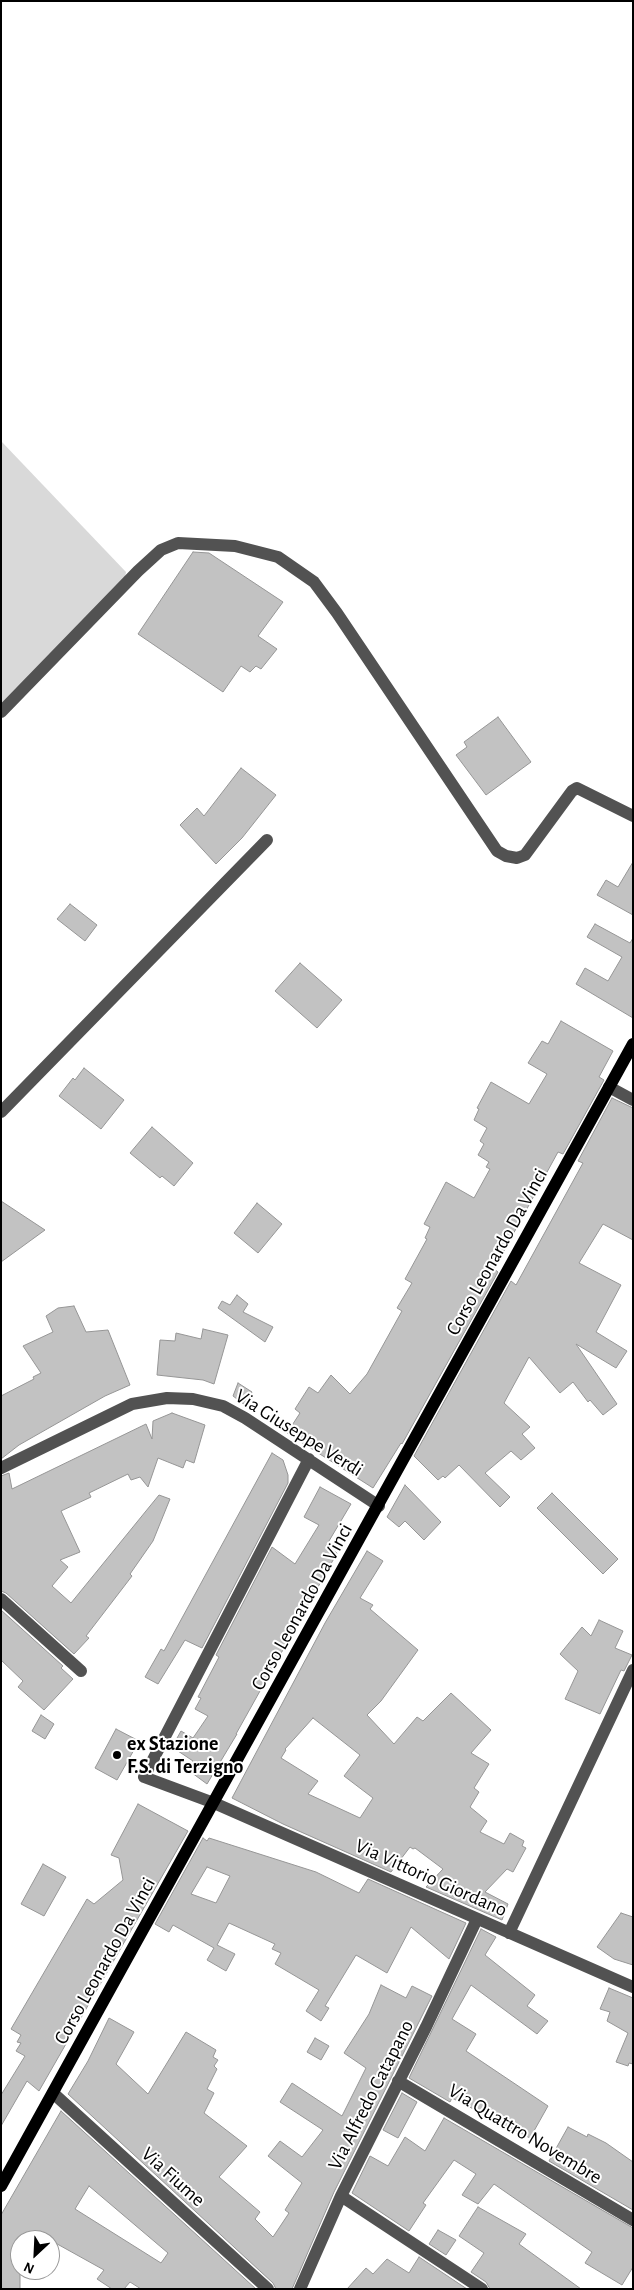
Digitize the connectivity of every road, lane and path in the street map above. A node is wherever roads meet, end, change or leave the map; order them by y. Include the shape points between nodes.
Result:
1 (1, 712) edge
2 (633, 816) edge
3 (267, 840) dead end
4 (633, 1044) edge
5 (609, 1087) junction
6 (633, 1100) edge
7 (1, 1112) edge
8 (309, 1459) junction
9 (1, 1468) edge
10 (379, 1506) junction
11 (1, 1599) edge
12 (633, 1670) edge
13 (81, 1671) dead end
14 (214, 1803) junction
15 (477, 1919) junction
16 (509, 1932) junction
17 (633, 1987) edge
18 (398, 2081) junction
19 (53, 2093) junction
20 (1, 2186) edge
21 (341, 2196) junction
22 (633, 2220) edge
23 (268, 2289) edge
24 (300, 2289) edge
25 (482, 2289) edge

1 - 2 street via 161,550 178,543 235,546 278,558 314,582 497,851 517,858 525,856 577,788
3 - 7 street
4 - 5 main road, Corso Leonardo Da Vinci
5 - 6 street
5 - 10 main road, Corso Leonardo Da Vinci
8 - 9 street, Via Giuseppe Verdi via 223,1406 193,1399 167,1398 132,1404
8 - 10 street, Via Giuseppe Verdi
8 - 14 street, Via Vittorio Giordano via 144,1776
10 - 14 main road, Corso Leonardo Da Vinci
11 - 13 street
12 - 16 street
14 - 15 street, Via Vittorio Giordano
14 - 19 main road, Corso Leonardo Da Vinci
15 - 16 street, Via Vittorio Giordano
15 - 18 street, Via Alfredo Catapano
16 - 17 street, Via Vittorio Giordano
18 - 21 street, Via Alfredo Catapano
18 - 22 street, Via Quattro Novembre
19 - 20 main road, Corso Leonardo Da Vinci
19 - 23 street, Via Fiume
21 - 24 street, Via Alfredo Catapano
21 - 25 street

